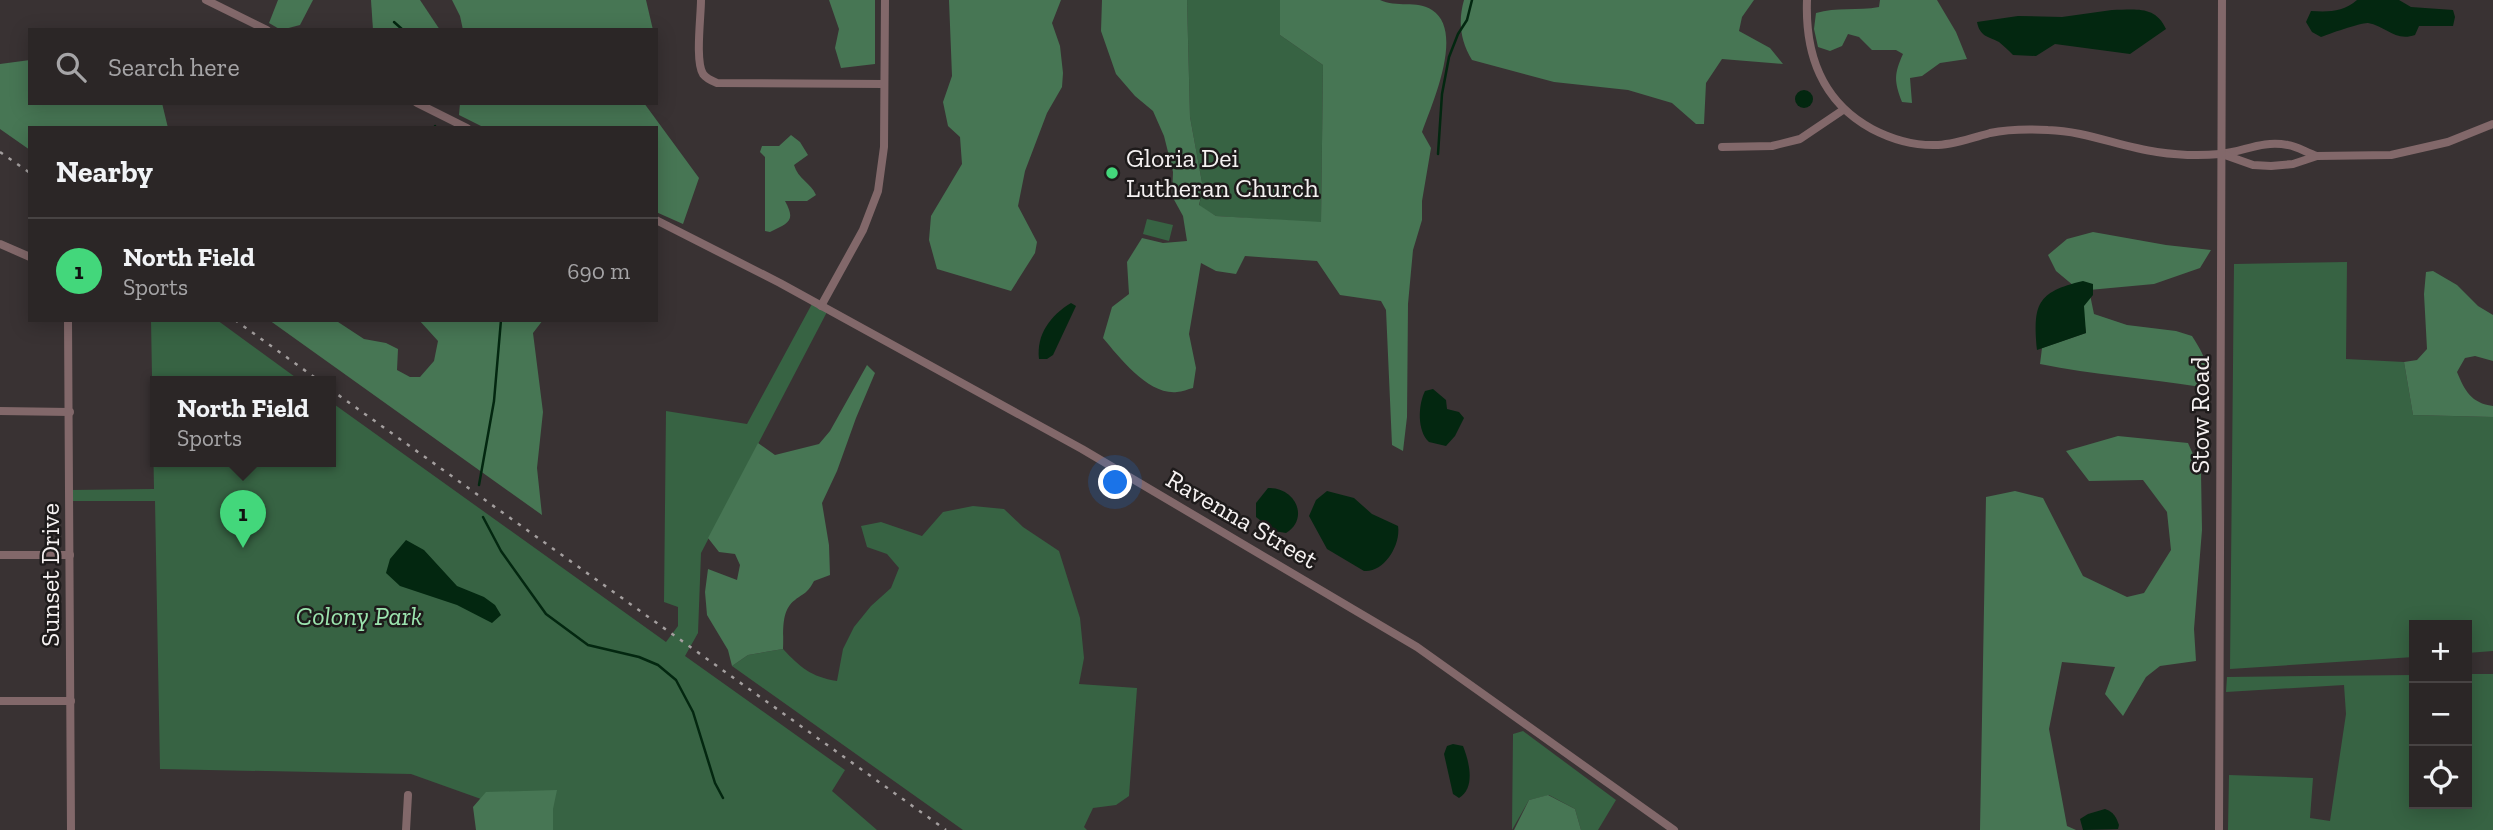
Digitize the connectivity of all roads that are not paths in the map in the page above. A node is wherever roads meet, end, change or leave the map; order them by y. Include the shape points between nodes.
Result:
1 (206, 0) edge
2 (701, 0) edge
3 (885, 0) edge
4 (1807, 0) edge
5 (2222, 0) edge
6 (263, 28) edge
7 (884, 84) junction
8 (421, 105) edge
9 (1843, 110) junction
10 (2493, 124) edge
11 (463, 126) edge
12 (1723, 147) dead end
13 (2222, 154) junction
14 (2317, 156) junction
15 (658, 221) edge
16 (0, 244) edge
17 (28, 256) edge
18 (821, 306) junction
19 (68, 322) edge
20 (0, 411) edge
21 (70, 412) junction
22 (0, 555) edge
23 (70, 555) junction
24 (0, 701) edge
25 (71, 701) junction
26 (408, 795) dead end
27 (71, 830) edge
28 (406, 830) edge
29 (1674, 830) edge
30 (2219, 830) edge

1 - 6 street
2 - 7 street via 700,64 711,81
3 - 7 street
4 - 9 street via 1813,59
5 - 13 street, Stow Road
7 - 18 street via 884,147 878,191 863,230
8 - 11 street
9 - 12 street via 1800,139 1763,147
9 - 13 street via 1884,135 1920,145 1951,144 2006,131 2049,130 2097,136 2156,152
10 - 14 street via 2414,151
13 - 14 street via 2271,166
13 - 14 street via 2263,144 2290,145
13 - 30 street, Stow Road
15 - 18 street, Ravenna Street
16 - 17 street
18 - 29 street, Ravenna Street via 1082,449 1417,647
19 - 21 street, Sunset Drive
20 - 21 street
21 - 23 street, Sunset Drive
22 - 23 street
23 - 25 street, Sunset Drive
24 - 25 street
25 - 27 street, Sunset Drive
26 - 28 street

